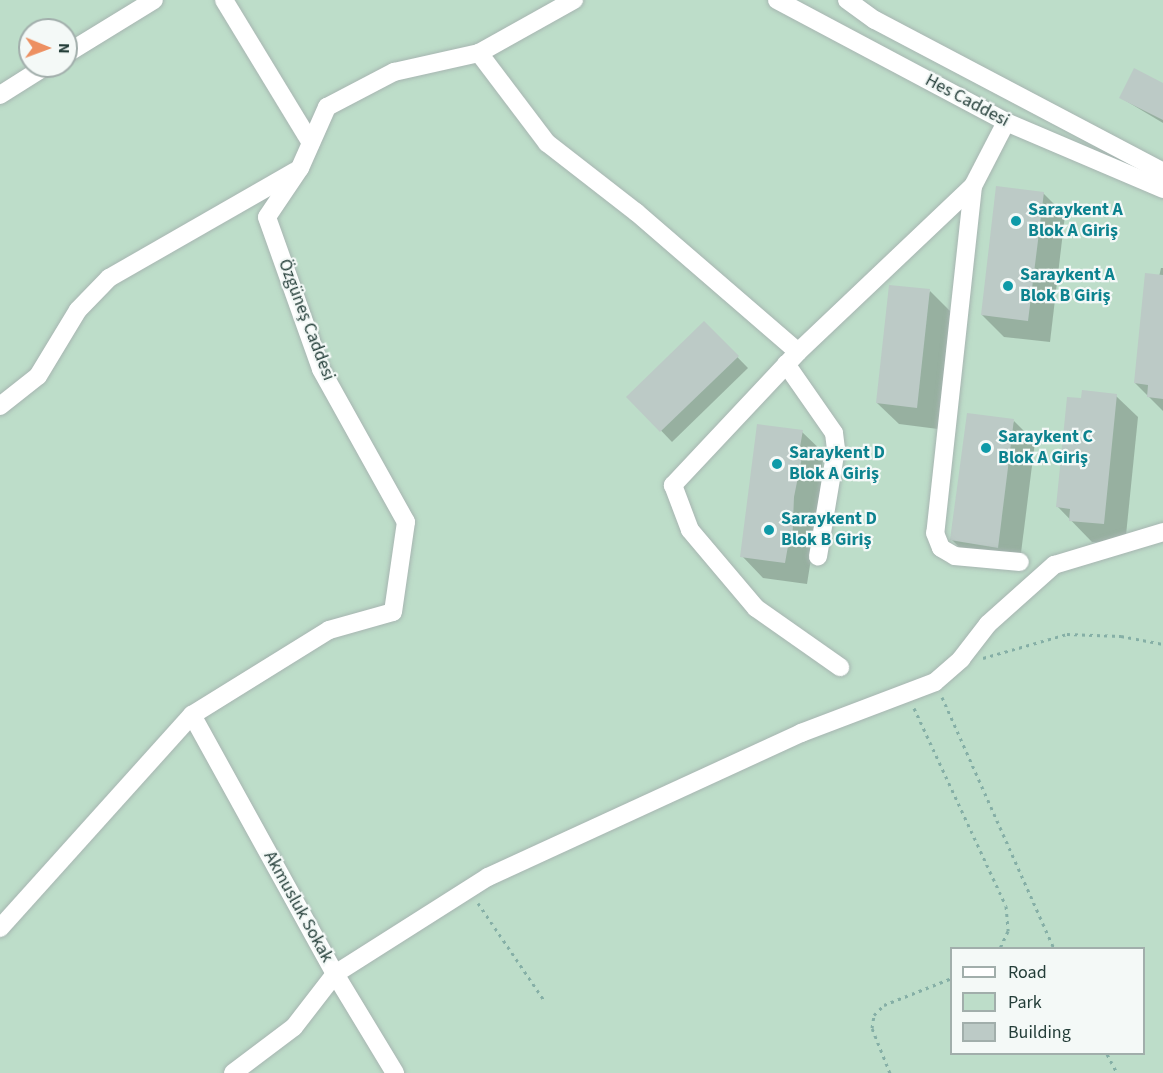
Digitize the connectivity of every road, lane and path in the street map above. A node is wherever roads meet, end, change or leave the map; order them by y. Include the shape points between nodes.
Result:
1 (154, 0) edge
2 (224, 0) edge
3 (574, 0) edge
4 (777, 0) edge
5 (847, 0) edge
6 (863, 0) edge
7 (875, 20) junction
8 (78, 47) edge
9 (479, 53) junction
10 (26, 78) edge
11 (0, 94) edge
12 (1006, 122) junction
13 (311, 143) junction
14 (300, 168) junction
15 (1163, 172) edge
16 (973, 186) junction
17 (1163, 189) edge
18 (792, 358) junction
19 (0, 406) edge
20 (1163, 532) edge
21 (818, 557) dead end
22 (1020, 562) dead end
23 (1163, 644) edge
24 (961, 659) junction
25 (840, 667) dead end
26 (935, 682) junction
27 (907, 693) junction
28 (192, 715) junction
29 (469, 889) junction
30 (0, 927) edge
31 (1000, 947) edge
32 (1054, 947) edge
33 (335, 974) junction
34 (950, 978) edge
35 (544, 1000) dead end
36 (1108, 1055) edge
37 (233, 1073) edge
38 (395, 1073) edge
39 (890, 1073) edge
40 (1117, 1073) edge

1 - 8 street
2 - 13 street
3 - 9 street, Özgüneş Caddesi
4 - 12 street, Hes Caddesi
5 - 7 street, Hes Caddesi
6 - 7 street
7 - 15 street, Hes Caddesi
9 - 13 street, Özgüneş Caddesi via 394,72 327,107
9 - 18 street via 547,143 636,212
10 - 11 street
12 - 16 street
12 - 17 street, Hes Caddesi
13 - 14 street, Özgüneş Caddesi
14 - 19 street via 109,278 78,310 38,376
14 - 28 street, Özgüneş Caddesi via 267,217 321,369 406,522 393,612 329,630
16 - 18 street
16 - 22 street via 935,532 941,548 955,556
18 - 21 street via 835,441
18 - 25 street via 674,485 690,530 756,608
20 - 24 street via 1054,565 988,624
23 - 24 path via 1121,636 1067,634 989,658
24 - 26 street
26 - 27 street
26 - 32 path
27 - 29 street via 801,733 663,794
27 - 31 path via 1006,906 1008,931
28 - 30 street
28 - 33 street, Akmusluk Sokak
29 - 33 street
29 - 35 path
33 - 37 street, Akmusluk Sokak via 294,1027
33 - 38 street
34 - 39 path via 884,1005 874,1015 872,1028
36 - 40 path

